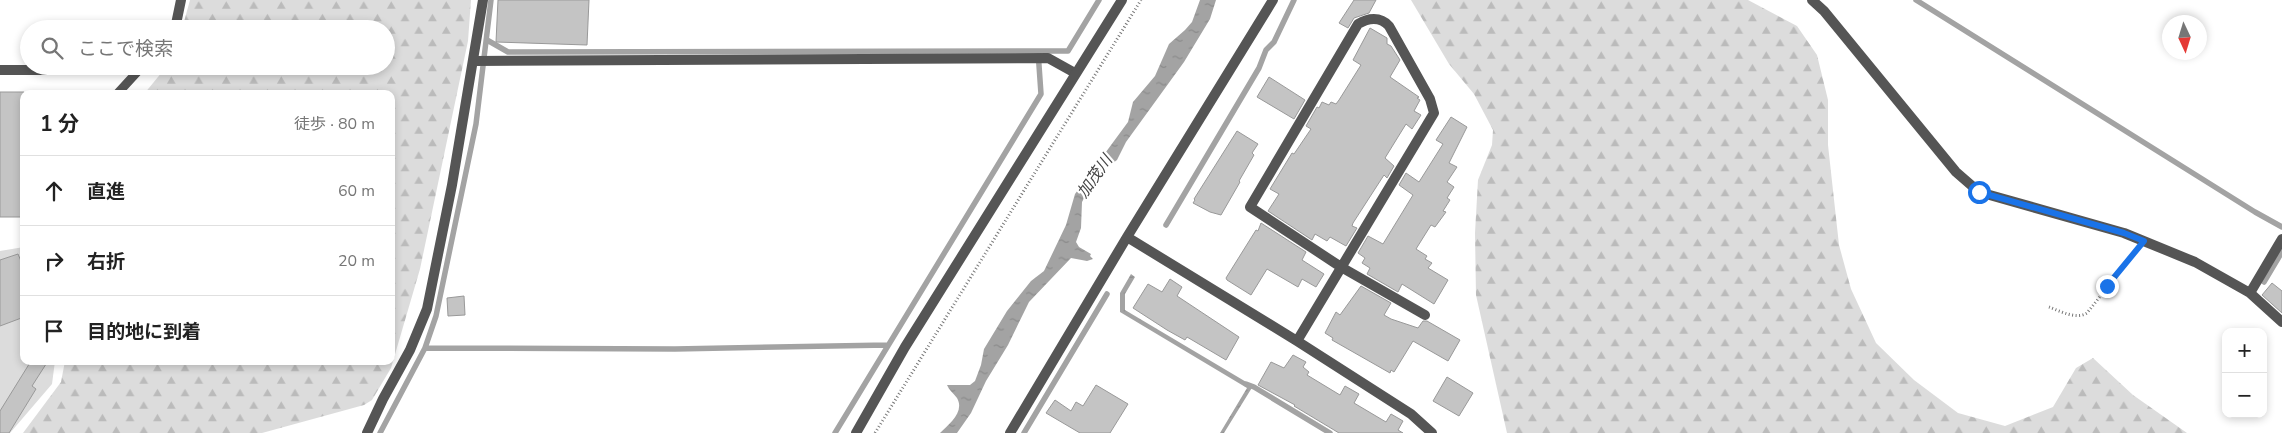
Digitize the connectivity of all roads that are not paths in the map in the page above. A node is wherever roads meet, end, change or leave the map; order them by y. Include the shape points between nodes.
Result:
1 (181, 0) edge
2 (484, 0) edge
3 (1122, 0) edge
4 (1273, 0) edge
5 (1812, 0) edge
6 (177, 20) edge
7 (475, 60) junction
8 (0, 70) edge
9 (20, 70) edge
10 (1075, 73) junction
11 (134, 75) edge
12 (121, 90) edge
13 (1127, 237) junction
14 (2282, 239) edge
15 (1341, 267) junction
16 (2250, 293) junction
17 (1425, 315) dead end
18 (2282, 322) edge
19 (1297, 341) junction
20 (367, 433) edge
21 (856, 433) edge
22 (1010, 433) edge
23 (1432, 433) edge

1 - 6 street
2 - 7 street
3 - 10 street
4 - 13 street
5 - 16 street via 1956,172 1979,192 2124,233 2195,262
7 - 10 street via 1048,58
7 - 20 street via 427,309 410,350
8 - 9 street
10 - 21 street
11 - 12 lane
13 - 19 street
13 - 22 street
14 - 16 street
15 - 15 street via 1250,207 1358,24 1366,19 1378,19 1389,26 1430,99 1434,113
15 - 17 street
15 - 19 street
16 - 18 street
19 - 23 street via 1411,414

